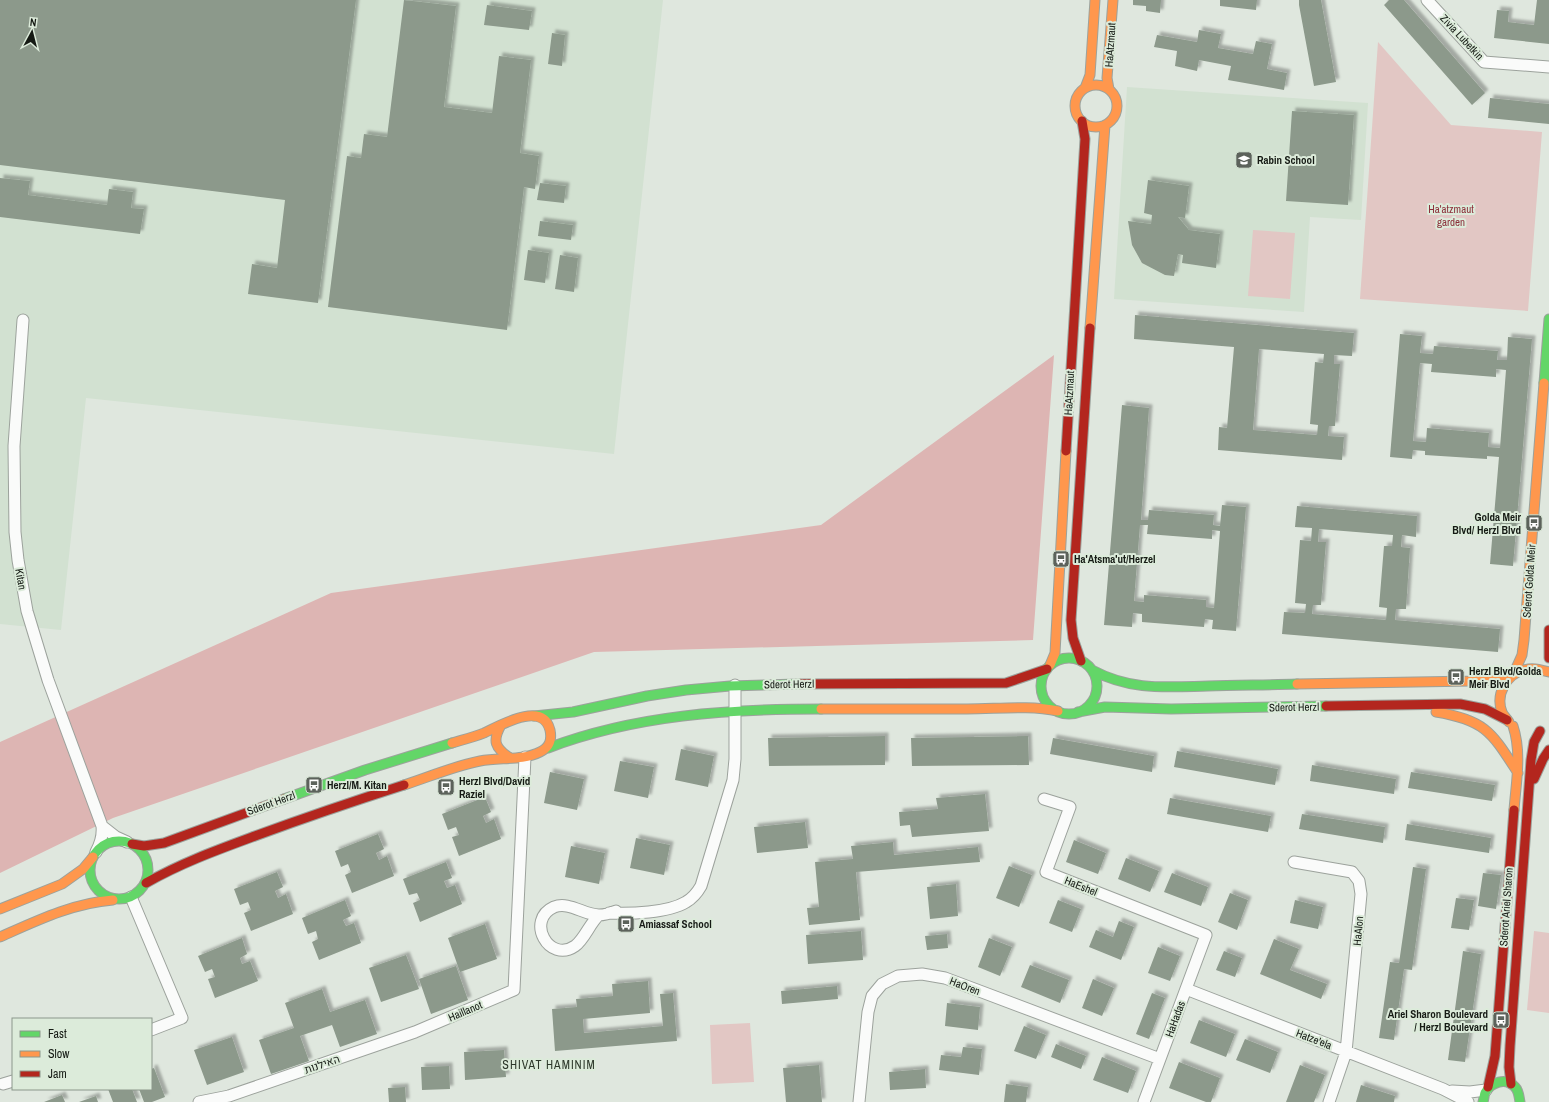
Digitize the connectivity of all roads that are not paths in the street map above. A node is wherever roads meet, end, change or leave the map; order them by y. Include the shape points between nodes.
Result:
1 (1095, 0) edge
2 (1113, 0) edge
3 (1427, 0) edge
4 (1549, 67) edge
5 (1085, 88) junction
6 (1110, 89) junction
7 (1082, 122) junction
8 (1105, 125) junction
9 (1549, 319) edge
10 (23, 320) dead end
11 (1549, 630) edge
12 (1549, 658) edge
13 (1081, 661) junction
14 (1049, 667) junction
15 (1092, 670) junction
16 (1549, 672) edge
17 (1512, 675) junction
18 (735, 685) junction
19 (1382, 705) junction
20 (735, 711) junction
21 (1058, 711) junction
22 (1078, 712) junction
23 (530, 716) junction
24 (1510, 723) junction
25 (502, 725) junction
26 (1545, 729) edge
27 (548, 748) junction
28 (1549, 750) edge
29 (525, 757) junction
30 (510, 758) junction
31 (1518, 773) junction
32 (1529, 790) junction
33 (1044, 798) dead end
34 (102, 826) junction
35 (130, 843) junction
36 (94, 854) junction
37 (1294, 862) dead end
38 (146, 883) junction
39 (131, 897) junction
40 (114, 900) junction
41 (0, 909) edge
42 (604, 914) junction
43 (1206, 935) joint
44 (0, 937) edge
45 (1186, 989) junction
46 (152, 1030) edge
47 (1346, 1052) junction
48 (1160, 1060) junction
49 (1511, 1084) junction
50 (1443, 1089) junction
51 (1487, 1089) junction
52 (199, 1102) edge
53 (859, 1102) edge
54 (1144, 1102) edge
55 (1330, 1102) edge
56 (1468, 1102) edge
57 (1483, 1102) edge
58 (1520, 1102) edge

1 - 5 main road, HaAtzmaut via 1090,75
2 - 6 main road, HaAtzmaut via 1107,78
3 - 4 street, Zivia Lubetkin via 1484,62
5 - 6 main road via 1097,85
5 - 7 main road via 1079,93 1075,106
6 - 8 main road via 1118,108 1116,115
7 - 8 main road via 1091,127
7 - 14 main road, HaAtzmaut via 1085,139 1055,653
8 - 13 main road, HaAtzmaut via 1071,620 1073,638
9 - 17 main road, Sderot Golda Meir via 1524,640 1522,655
10 - 34 street, Kitan via 14,446 18,560 27,611 48,680
11 - 12 main road
13 - 14 main road via 1066,658
13 - 15 main road
14 - 18 main road, Sderot Herzl via 1028,677 1006,683
14 - 21 main road via 1043,676 1042,693 1051,707
15 - 17 main road, Sderot Herzl via 1111,680 1132,685 1157,686 1474,681 1499,680
15 - 22 main road via 1097,686 1095,695 1086,708
16 - 17 main road, Sderot Herzl via 1531,668 1522,669
17 - 24 main road, Sderot Golda Meir via 1504,684 1500,703 1502,712
18 - 20 street
18 - 23 main road, Sderot Herzl via 653,694 573,712
19 - 22 main road, Sderot Herzl via 1171,709 1105,707
19 - 24 main road, Sderot Herzl via 1475,705 1490,710
19 - 31 main road via 1450,714 1477,723 1495,739
20 - 21 main road via 1012,707
20 - 27 main road via 689,715 615,728 577,737
20 - 42 street via 733,780 698,891 680,898
21 - 22 main road
23 - 25 main road via 516,718
23 - 27 main road via 539,716 546,722 552,739
24 - 26 main road, Sderot Herzl via 1526,731
24 - 31 main road, Sderot Ariel Sharon via 1518,747
25 - 30 main road via 495,739 502,754
25 - 35 main road, Sderot Herzl via 477,736 307,790 169,841 143,846
26 - 32 main road, Sderot Ariel Sharon via 1536,736 1532,750
27 - 29 main road
28 - 32 main road
29 - 30 main road
29 - 52 street, האילנות via 514,990 415,1032 229,1096
30 - 38 main road via 480,761 316,814 178,865
31 - 51 main road, Sderot Ariel Sharon via 1495,1056
32 - 49 main road, Sderot Ariel Sharon via 1510,1046
33 - 43 street, HaEshel via 1070,807 1046,872
34 - 35 street via 116,837
34 - 36 street, Kitan via 103,835
35 - 36 main road via 110,842
35 - 38 main road via 140,849 145,857 148,866
36 - 40 main road via 90,866 92,884 105,897
36 - 41 main road via 82,869 62,884
37 - 47 street, HaAlon via 1352,872 1359,881 1361,894
38 - 39 main road via 140,892
39 - 40 main road
39 - 46 street via 182,1018
40 - 44 main road via 90,901
42 - 42 street via 556,906 543,918 541,932 544,940 553,948 568,949 579,943 588,928
43 - 45 street, HaHadas
45 - 47 street, Hatze'ela
45 - 48 street, HaHadas
47 - 50 street, Hatze'ela
47 - 55 street, HaAlon
48 - 53 street, HaOren via 945,978 922,974 898,976 882,984 872,996 868,1012
48 - 54 street, HaHadas
49 - 51 main road via 1496,1082
49 - 58 main road via 1518,1092
50 - 51 street, Hatze'ela via 1462,1092
50 - 56 street, Hatze'ela
51 - 57 main road, Sderot Ariel Sharon

